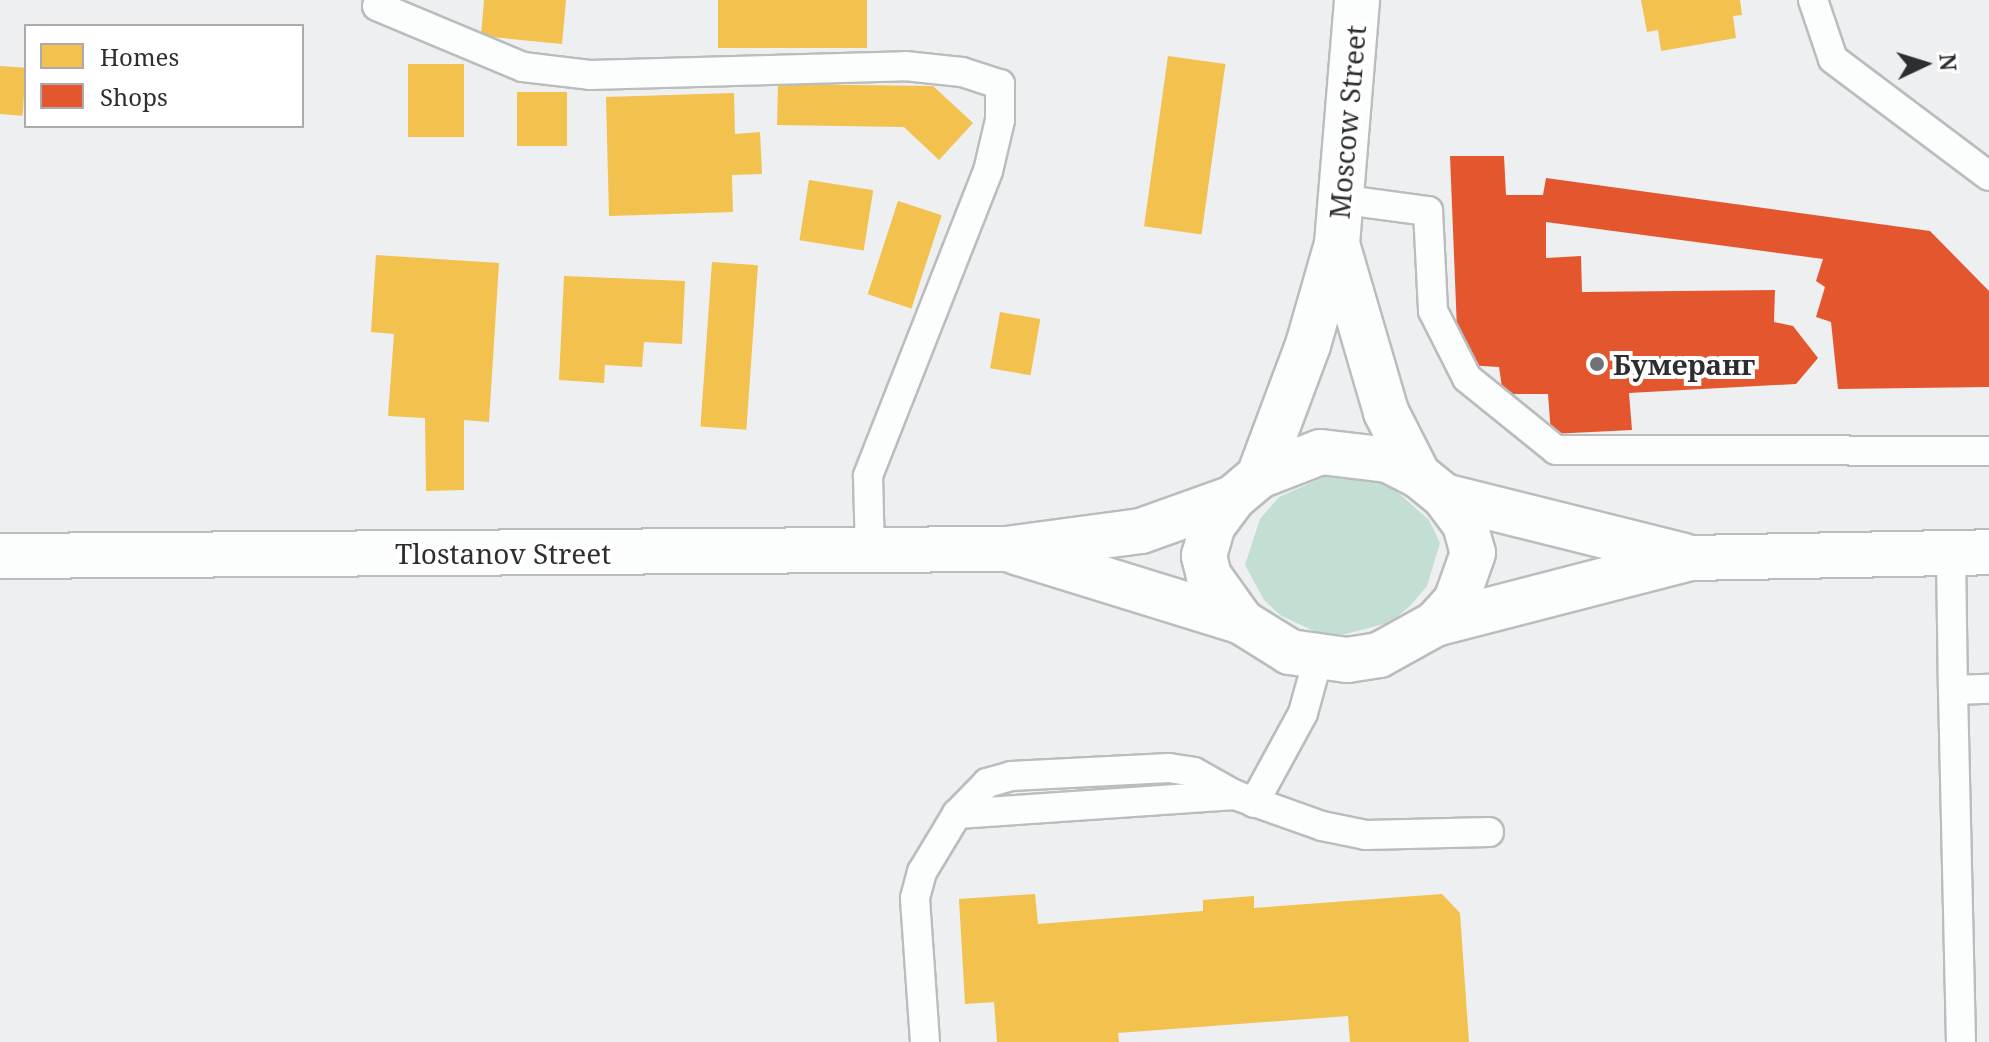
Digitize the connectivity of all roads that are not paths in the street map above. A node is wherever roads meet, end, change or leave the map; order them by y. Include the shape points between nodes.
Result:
1 (1357, 0) edge
2 (1813, 0) edge
3 (377, 6) dead end
4 (1989, 176) edge
5 (1338, 199) junction
6 (1337, 244) junction
7 (1989, 451) edge
8 (1431, 486) junction
9 (1246, 487) junction
10 (1006, 549) junction
11 (870, 550) junction
12 (1970, 552) edge
13 (0, 556) edge
14 (1690, 558) junction
15 (1242, 622) junction
16 (1435, 624) junction
17 (1318, 659) junction
18 (1989, 689) edge
19 (1953, 690) junction
20 (1245, 799) junction
21 (1489, 832) dead end
22 (925, 1042) edge
23 (1961, 1042) edge

1 - 5 main road, Moscow Street
2 - 4 lane via 1833,59
3 - 11 lane via 523,67 590,75 905,66 962,72 1000,84 1000,120 988,171 868,476
5 - 6 main road, Moscow Street
5 - 7 lane via 1428,211 1433,311 1467,378 1556,450
6 - 8 main road via 1386,412
6 - 9 main road via 1308,345
8 - 9 main road via 1388,460 1321,452
8 - 14 main road
8 - 16 main road via 1465,524 1473,553 1456,601
9 - 10 main road via 1141,531
9 - 15 main road via 1213,525 1204,556 1222,601
10 - 11 main road, Tlostanov Street
10 - 15 main road
11 - 13 main road, Tlostanov Street
12 - 14 main road
12 - 19 lane
14 - 16 main road
15 - 17 main road via 1290,652
16 - 17 main road via 1379,655
17 - 20 lane via 1303,713
18 - 19 lane
19 - 23 lane
20 - 21 lane via 1366,835
20 - 22 lane via 957,814 922,872 915,898

